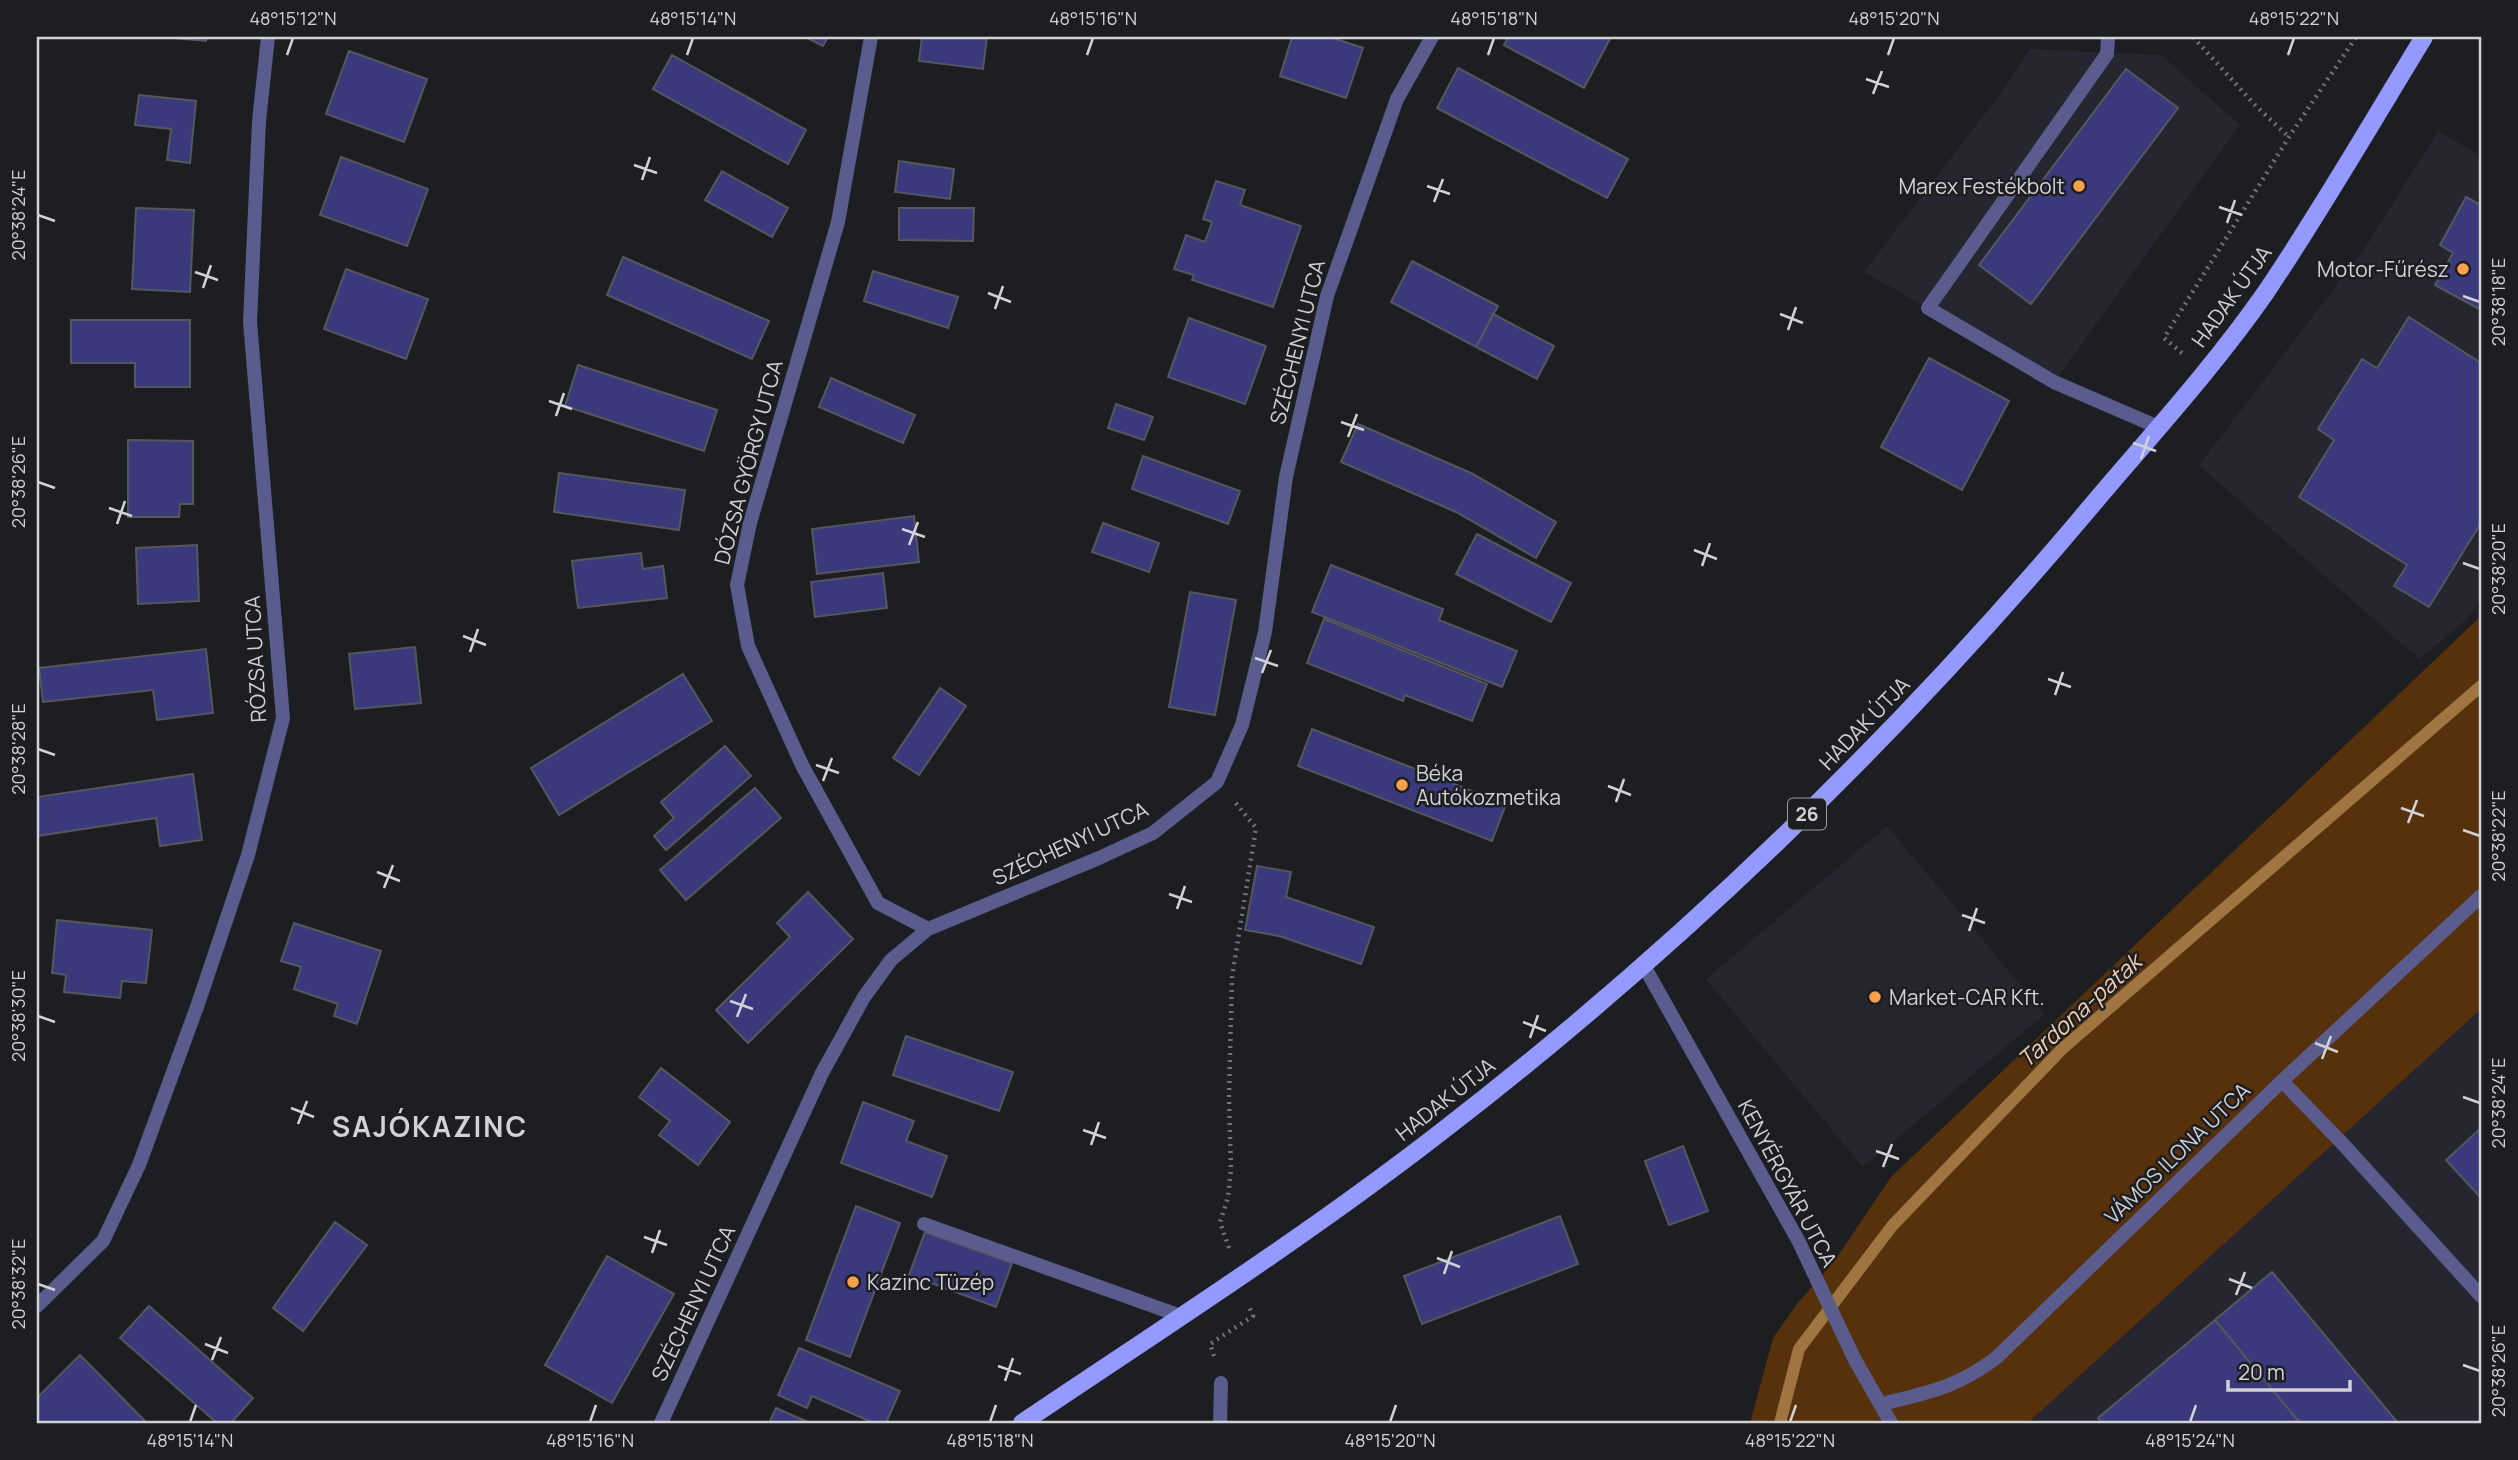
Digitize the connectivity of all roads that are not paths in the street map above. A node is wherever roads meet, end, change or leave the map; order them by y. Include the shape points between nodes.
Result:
1 (268, 37) edge
2 (872, 37) edge
3 (1432, 37) edge
4 (2108, 37) edge
5 (2424, 37) edge
6 (2158, 427) junction
7 (2481, 896) edge
8 (928, 929) junction
9 (1644, 966) junction
10 (2282, 1081) junction
11 (924, 1224) dead end
12 (2481, 1296) edge
13 (37, 1306) edge
14 (1181, 1316) junction
15 (1221, 1383) road end
16 (1882, 1404) junction
17 (660, 1423) edge
18 (1022, 1423) edge
19 (1220, 1423) edge
20 (1891, 1423) edge

1 - 13 street, RÓZSA UTCA via 250,322 283,718 248,855 139,1165 103,1241
2 - 8 street, DÓZSA GYÖRGY UTCA via 838,222 750,523 737,585 748,646 802,765 878,903
3 - 8 street, SZÉCHENYI UTCA via 1397,99 1327,296 1286,477 1265,632 1242,725 1217,782 1153,832
4 - 6 street via 2107,54 1928,308 2054,382
5 - 6 main road, HADAK ÚTJA / 26 via 2264,294
6 - 9 main road, HADAK ÚTJA / 26 via 2006,607 1843,779
7 - 10 street, VÁMOS ILONA UTCA
8 - 17 street, SZÉCHENYI UTCA via 891,960 864,997 822,1073
9 - 14 main road, HADAK ÚTJA / 26 via 1439,1134
9 - 16 street, KENYÉRGYÁR UTCA via 1798,1240 1855,1360
10 - 12 street
10 - 16 street, VÁMOS ILONA UTCA via 1996,1358 1971,1377 1943,1389
11 - 14 street
14 - 18 main road, HADAK ÚTJA / 26
15 - 19 street
16 - 20 street, KENYÉRGYÁR UTCA

